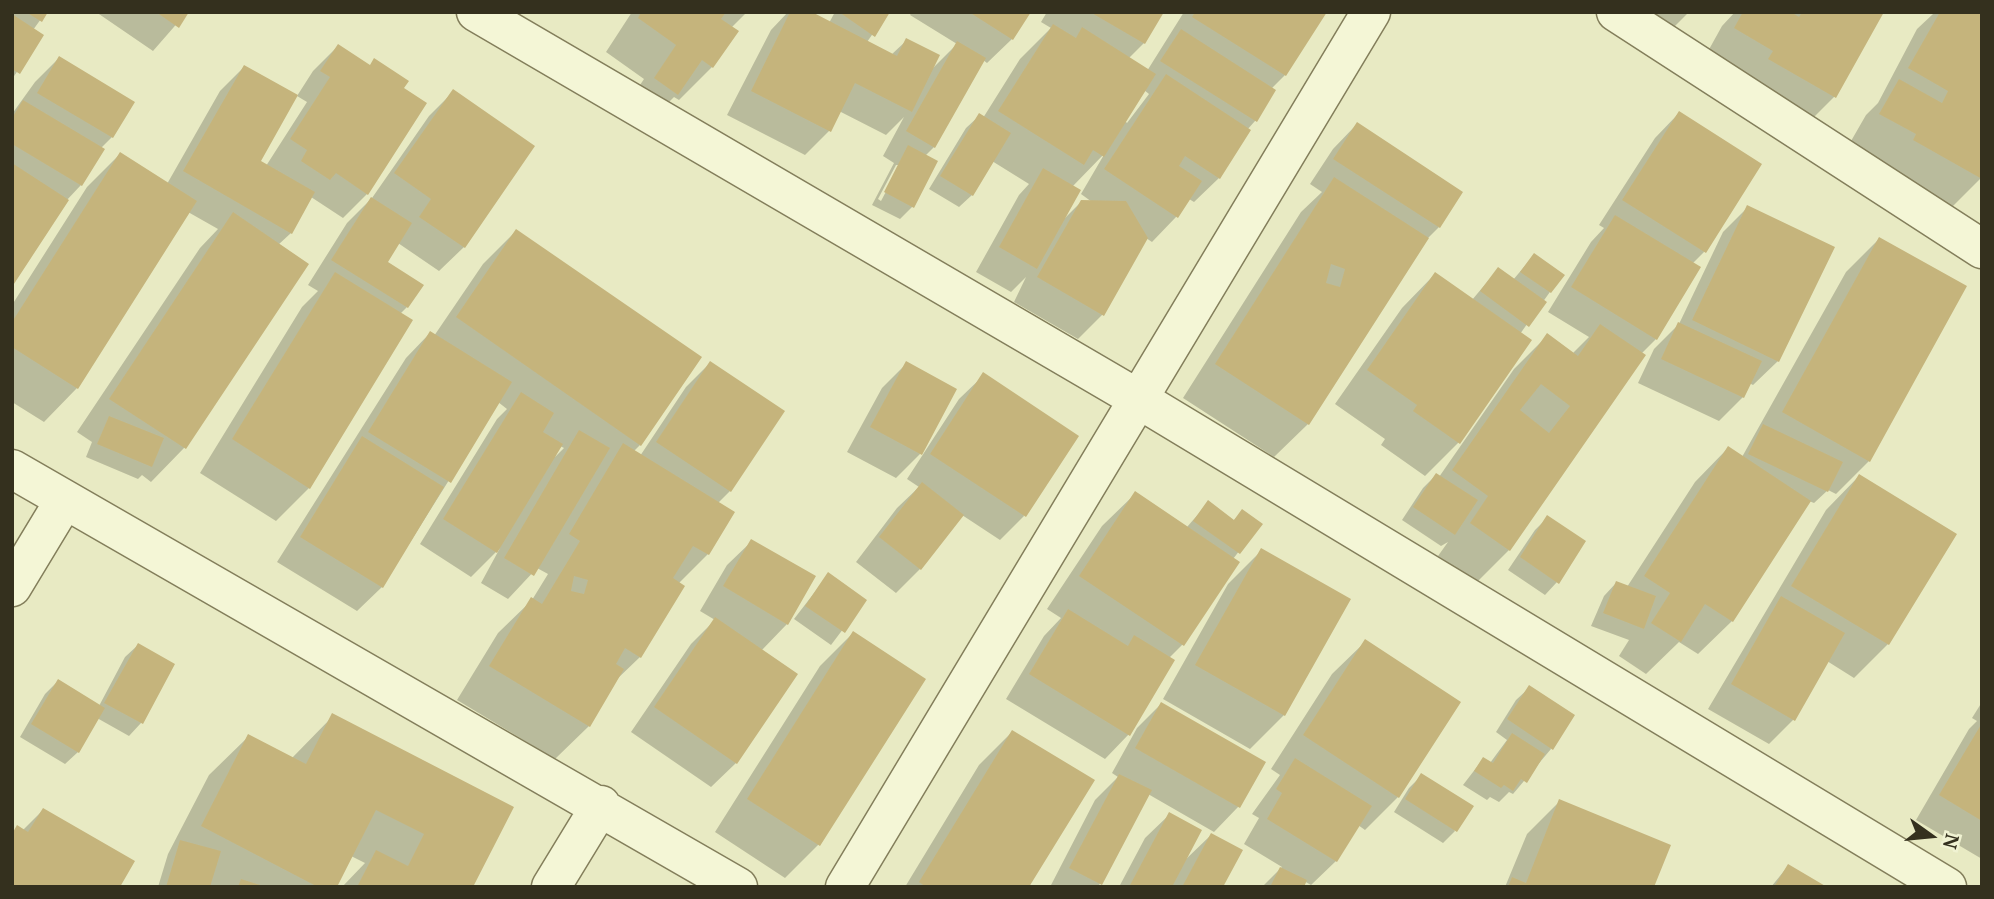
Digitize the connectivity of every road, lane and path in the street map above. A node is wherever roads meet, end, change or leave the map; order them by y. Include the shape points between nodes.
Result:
1 (476, 12) edge
2 (1371, 12) edge
3 (1616, 12) edge
4 (1982, 249) edge
5 (1140, 400) junction
6 (12, 469) edge
7 (64, 501) junction
8 (12, 587) edge
9 (601, 805) junction
10 (551, 887) edge
11 (738, 887) edge
12 (845, 887) edge
13 (1947, 887) edge

1 - 5 street
2 - 5 street
3 - 4 street
5 - 12 street
5 - 13 street
6 - 7 street
7 - 8 street
7 - 9 street
9 - 10 street
9 - 11 street

